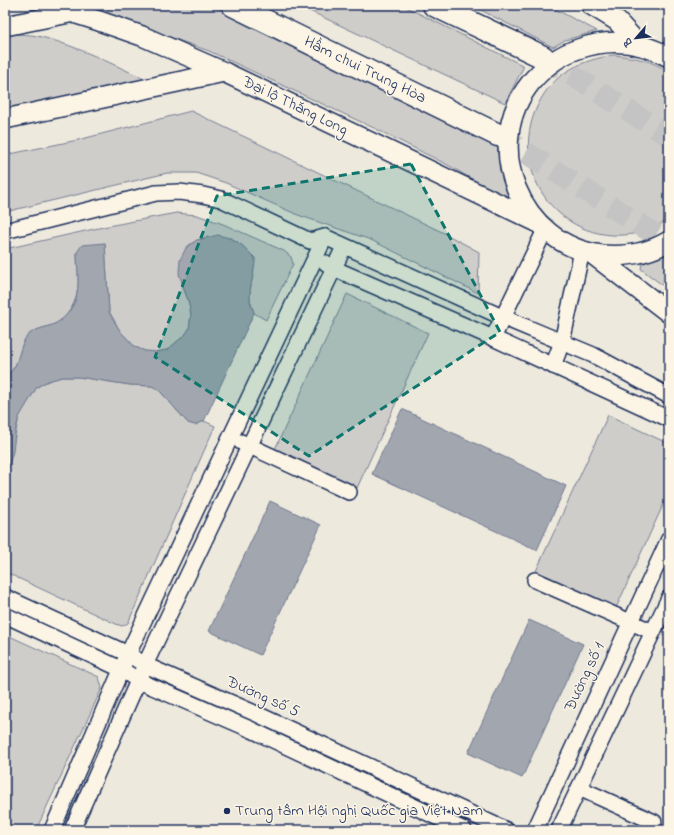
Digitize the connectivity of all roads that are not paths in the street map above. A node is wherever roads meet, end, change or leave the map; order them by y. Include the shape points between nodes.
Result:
1 (48, 5) edge
2 (233, 5) edge
3 (434, 5) edge
4 (591, 5) edge
5 (72, 12) junction
6 (5, 26) edge
7 (640, 45) junction
8 (543, 57) tunnel mouth
9 (669, 57) edge
10 (224, 72) junction
11 (5, 119) edge
12 (498, 135) tunnel mouth
13 (541, 226) junction
14 (5, 231) edge
15 (325, 237) junction
16 (310, 241) junction
17 (669, 241) edge
18 (344, 247) junction
19 (587, 252) junction
20 (316, 257) junction
21 (334, 268) junction
22 (669, 313) edge
23 (502, 317) junction
24 (493, 338) junction
25 (562, 342) junction
26 (553, 366) junction
27 (669, 396) edge
28 (669, 419) edge
29 (231, 437) junction
30 (249, 446) junction
31 (348, 492) dead end
32 (669, 540) edge
33 (535, 580) dead end
34 (5, 597) edge
35 (669, 598) edge
36 (5, 615) edge
37 (630, 621) junction
38 (653, 632) junction
39 (128, 654) junction
40 (145, 665) junction
41 (122, 669) junction
42 (139, 680) junction
43 (579, 788) junction
44 (654, 822) dead end
45 (52, 830) edge
46 (72, 830) edge
47 (464, 830) edge
48 (506, 830) edge
49 (535, 830) edge
50 (559, 830) edge

1 - 5 main road, Đại lộ Thăng Long
2 - 12 highway, Hầm chui Trung Hòa
3 - 8 highway
4 - 7 main road via 617,21
5 - 6 main road
5 - 10 main road, Đại lộ Thăng Long via 142,36
7 - 9 main road
7 - 13 main road via 617,42 594,44 566,53 542,69 524,92 512,118 508,147 512,177 521,200
10 - 11 main road
10 - 13 main road, Đại lộ Thăng Long
13 - 19 main road via 562,242
13 - 23 lane
14 - 16 lane via 156,193 179,192 221,199
15 - 16 lane
15 - 18 lane
15 - 20 lane
16 - 20 lane
17 - 19 main road via 641,253 616,256
18 - 21 lane
18 - 23 lane
19 - 22 main road
19 - 25 lane
20 - 21 lane
20 - 29 lane
21 - 24 lane
21 - 30 lane
23 - 24 lane
23 - 25 lane
24 - 26 lane
25 - 26 lane
25 - 27 lane
26 - 28 lane
29 - 30 lane
29 - 39 lane
30 - 31 lane
30 - 40 lane
32 - 37 lane, Đường số 1
33 - 37 lane
34 - 39 lane, Đường số 5
35 - 38 lane
36 - 41 lane
37 - 38 lane
37 - 49 lane, Đường số 1
38 - 43 lane
39 - 40 lane, Đường số 5
39 - 41 lane
40 - 42 lane
40 - 48 lane, Đường số 5
41 - 42 lane
41 - 45 lane
42 - 46 lane
42 - 47 lane
43 - 44 lane
43 - 50 lane

